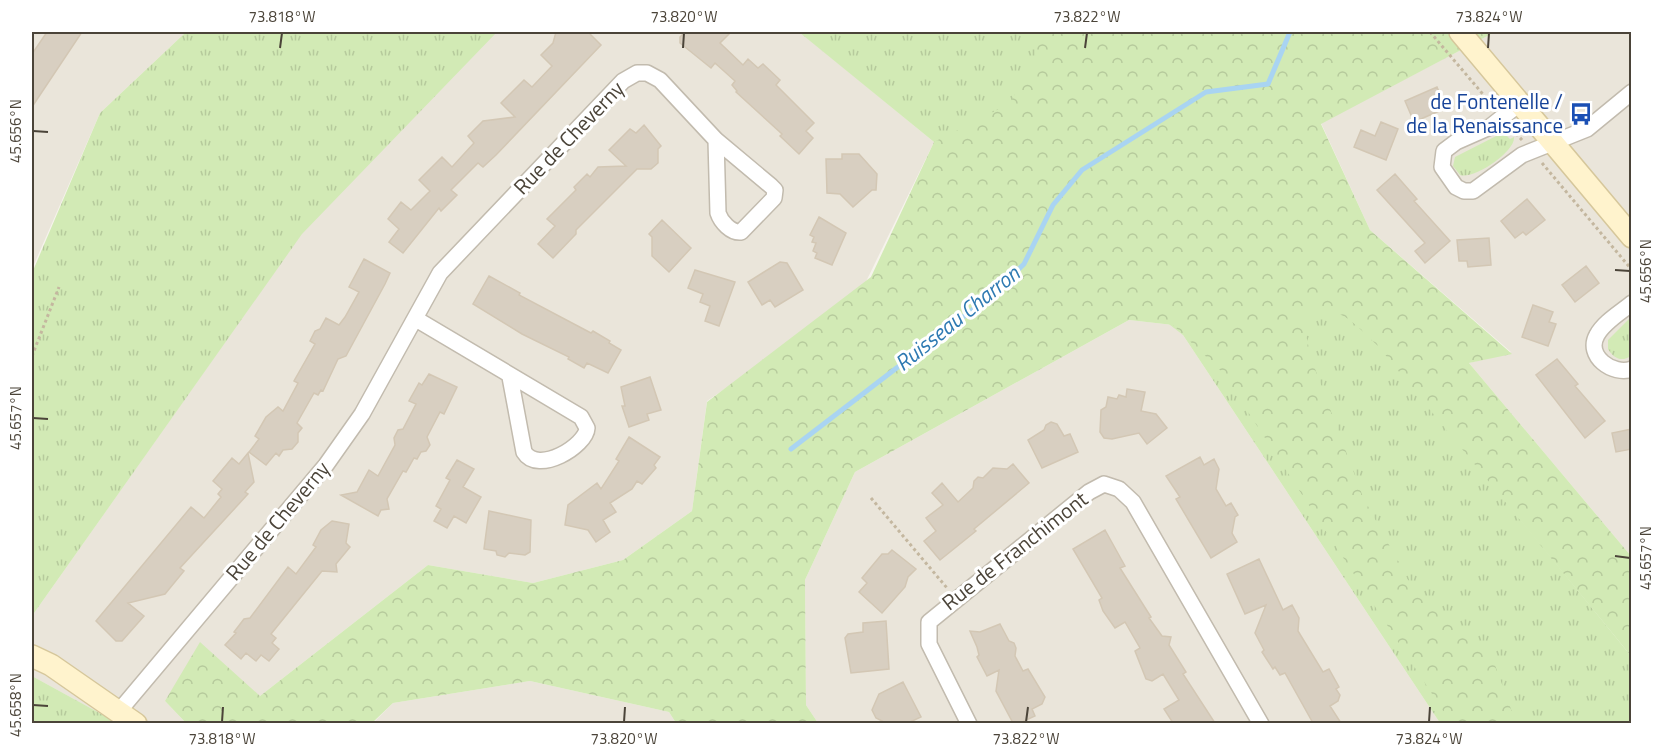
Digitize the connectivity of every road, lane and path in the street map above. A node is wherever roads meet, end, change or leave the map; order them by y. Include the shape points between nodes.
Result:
1 (1430, 32) edge
2 (1460, 32) edge
3 (1632, 92) edge
4 (1519, 104) junction
5 (1503, 118) junction
6 (716, 140) junction
7 (1552, 143) junction
8 (1532, 151) junction
9 (1632, 237) edge
10 (1632, 270) edge
11 (59, 287) dead end
12 (1632, 303) edge
13 (416, 319) junction
14 (32, 356) edge
15 (1632, 369) edge
16 (510, 377) junction
17 (871, 498) dead end
18 (956, 598) junction
19 (32, 656) edge
20 (128, 717) edge
21 (969, 723) edge
22 (1262, 723) edge

1 - 5 path
2 - 4 street
3 - 7 street via 1587,129
4 - 5 street
4 - 7 street
5 - 8 path
5 - 8 street via 1444,151 1442,167 1450,182 1460,190 1473,191
6 - 6 street, Rue de Cheverny via 718,213 722,222 741,232 774,198 775,190
6 - 13 street, Rue de Cheverny via 660,80 647,73 633,74 447,265
7 - 8 street
7 - 9 street
8 - 10 path
11 - 14 path
12 - 15 street via 1602,329 1595,347 1599,359 1609,367
13 - 16 street
13 - 20 street, Rue de Cheverny via 362,414 326,465
16 - 16 street via 524,452 530,459 552,460 584,438 587,428 581,417
17 - 18 path
18 - 21 street, Rue de Franchimont via 933,616 927,629 933,653
18 - 22 street, Rue de Franchimont via 1096,487 1110,485 1133,502
19 - 20 street

